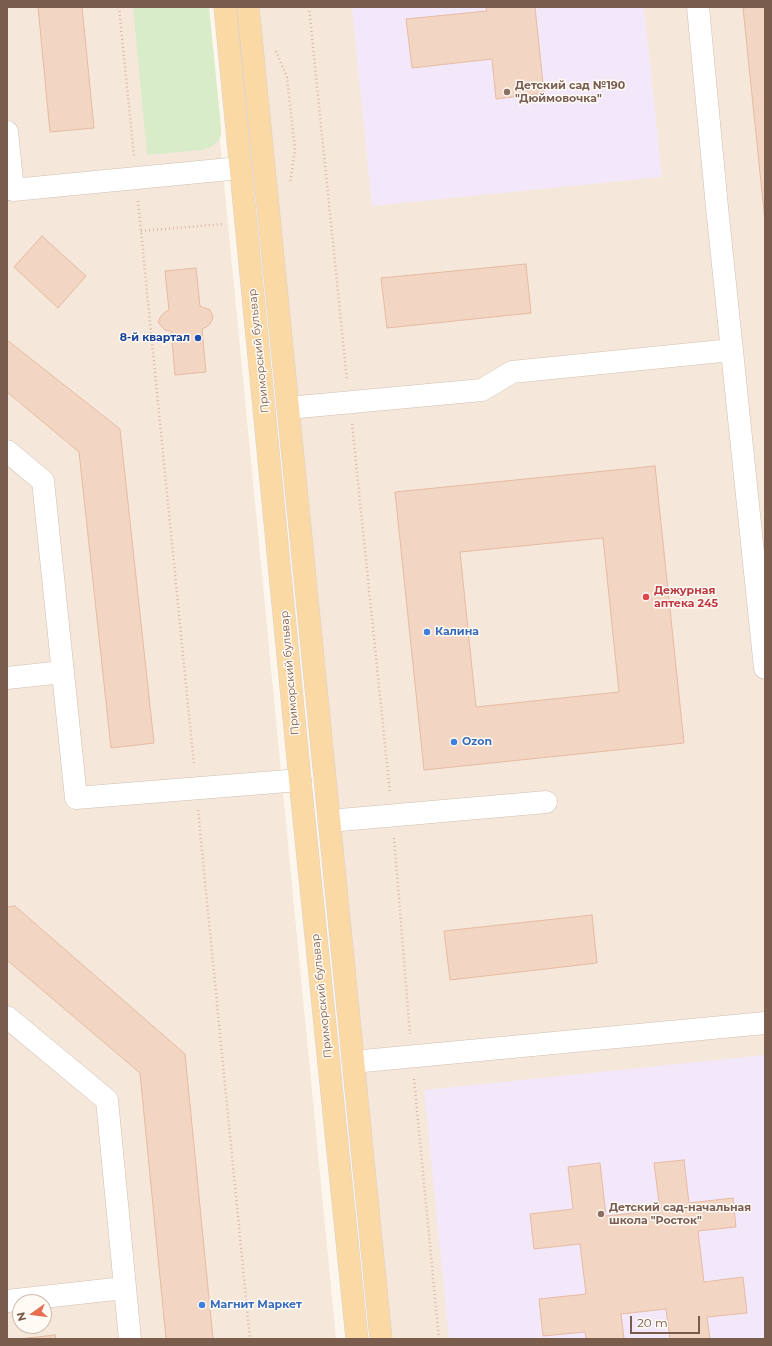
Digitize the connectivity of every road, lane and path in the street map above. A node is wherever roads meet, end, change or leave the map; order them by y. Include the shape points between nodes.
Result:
1 (119, 7) edge
2 (224, 7) edge
3 (248, 7) edge
4 (309, 7) edge
5 (698, 7) edge
6 (275, 48) dead end
7 (7, 132) edge
8 (240, 168) junction
9 (137, 178) junction
10 (290, 188) dead end
11 (231, 224) dead end
12 (141, 231) junction
13 (732, 350) junction
14 (350, 403) junction
15 (288, 408) junction
16 (7, 452) edge
17 (758, 531) edge
18 (765, 668) edge
19 (63, 672) junction
20 (7, 678) edge
21 (300, 780) junction
22 (196, 788) junction
23 (546, 802) dead end
24 (392, 815) junction
25 (329, 821) junction
26 (7, 1017) edge
27 (765, 1023) edge
28 (412, 1057) junction
29 (353, 1062) junction
30 (124, 1288) junction
31 (7, 1301) edge
32 (130, 1339) edge
33 (250, 1339) edge
34 (357, 1339) edge
35 (381, 1339) edge
36 (439, 1339) edge

1 - 9 path
2 - 8 main road, Приморский бульвар
3 - 15 main road
4 - 14 path
5 - 13 lane
6 - 10 path via 287,77 294,150
7 - 9 lane via 13,190
8 - 9 lane
8 - 21 main road, Приморский бульвар
9 - 12 path
11 - 12 path
12 - 22 path
13 - 14 lane via 512,372 482,390
13 - 17 lane
14 - 15 lane
14 - 24 path
15 - 25 main road
16 - 19 lane via 43,481
17 - 18 lane
19 - 20 lane
19 - 22 lane via 76,798
21 - 22 lane
21 - 34 main road, Приморский бульвар
22 - 33 path
23 - 24 lane
24 - 25 lane
24 - 28 path
25 - 29 main road
26 - 30 lane via 107,1100
27 - 28 lane
28 - 29 lane
28 - 36 path
29 - 35 main road
30 - 31 lane
30 - 32 lane

